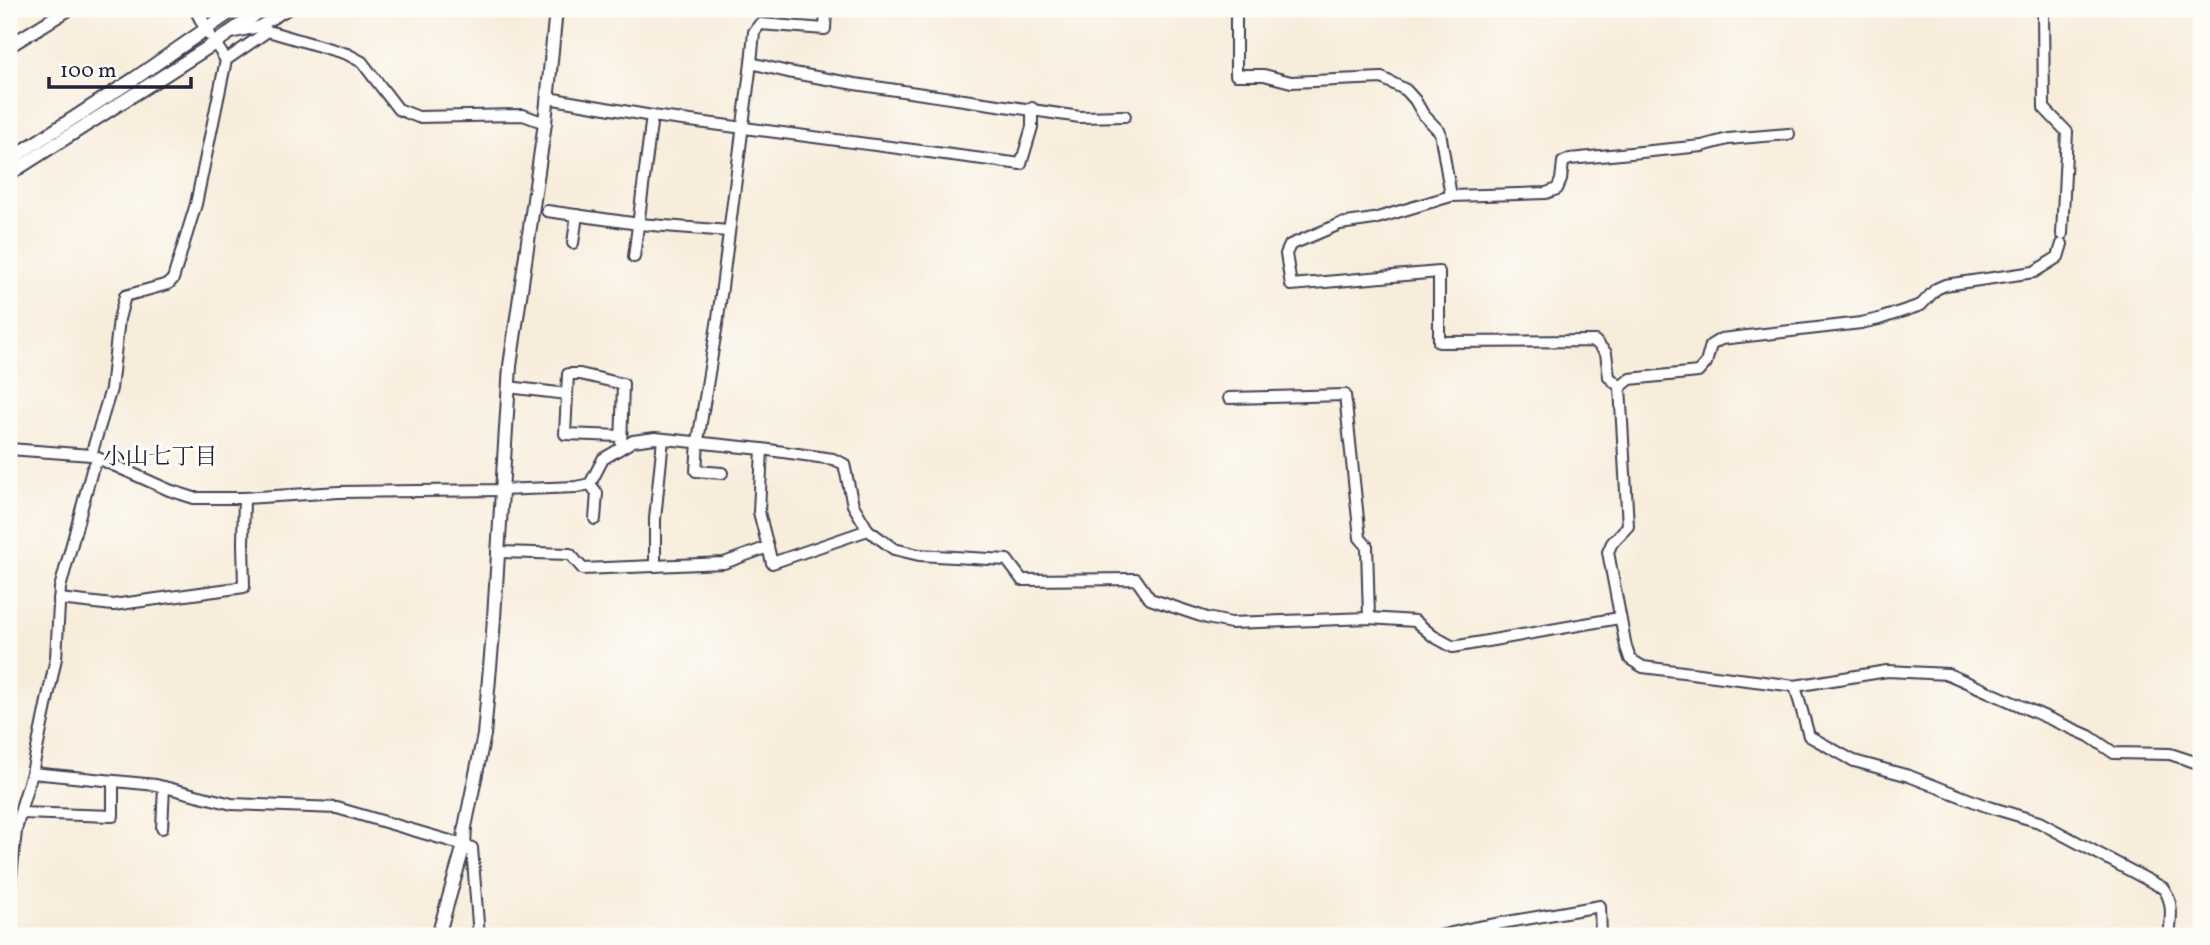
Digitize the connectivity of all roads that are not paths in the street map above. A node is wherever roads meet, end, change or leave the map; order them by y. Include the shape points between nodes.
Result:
1 (69, 9) edge
2 (196, 9) edge
3 (234, 9) edge
4 (263, 9) edge
5 (288, 9) edge
6 (556, 9) edge
7 (826, 9) edge
8 (1238, 9) edge
9 (2041, 9) edge
10 (206, 29) junction
11 (229, 33) junction
12 (215, 43) junction
13 (9, 46) edge
14 (226, 60) junction
15 (751, 63) junction
16 (548, 98) junction
17 (1032, 108) junction
18 (652, 116) junction
19 (1125, 116) dead end
20 (545, 123) junction
21 (743, 128) junction
22 (1788, 134) dead end
23 (9, 160) edge
24 (9, 174) edge
25 (1451, 196) junction
26 (547, 211) dead end
27 (577, 215) junction
28 (639, 224) junction
29 (729, 231) junction
30 (573, 243) dead end
31 (634, 257) dead end
32 (508, 387) junction
33 (1620, 387) junction
34 (567, 394) junction
35 (1229, 398) dead end
36 (663, 439) junction
37 (698, 441) junction
38 (621, 442) junction
39 (9, 449) edge
40 (762, 449) junction
41 (94, 457) junction
42 (722, 473) dead end
43 (590, 484) junction
44 (500, 491) junction
45 (244, 498) junction
46 (595, 519) dead end
47 (868, 530) junction
48 (768, 547) junction
49 (497, 552) junction
50 (655, 566) junction
51 (59, 600) junction
52 (1369, 618) junction
53 (1619, 618) junction
54 (1795, 686) junction
55 (2201, 764) edge
56 (32, 773) junction
57 (113, 780) junction
58 (164, 787) junction
59 (20, 813) junction
60 (162, 828) dead end
61 (464, 845) junction
62 (9, 895) edge
63 (438, 936) edge
64 (479, 936) edge
65 (1439, 936) edge
66 (1601, 936) edge
67 (2169, 936) edge

1 - 13 street
2 - 10 street
3 - 10 street
4 - 11 street
5 - 11 street via 258,27
6 - 16 street
7 - 15 street via 825,29 760,24 754,32
8 - 25 street via 1236,75 1264,75 1291,82 1382,78 1406,90 1440,132
9 - 33 street via 2044,108 2067,132 2058,257 2034,272 1945,285 1921,305 1861,323 1721,339 1711,345 1698,372 1630,379
10 - 12 street
10 - 23 street
11 - 12 street
12 - 14 street
12 - 24 street
14 - 20 street via 268,31 362,62 398,109 418,117 523,115
14 - 41 street via 196,204 173,279 125,296 111,389
15 - 17 street via 841,81
15 - 21 street
16 - 18 street
16 - 20 street
17 - 19 street via 1080,117
17 - 21 street via 1032,127 1021,164
18 - 21 street
18 - 28 street
20 - 32 street
21 - 29 street
22 - 25 street via 1570,159 1563,162 1557,188 1546,193
25 - 33 street via 1340,224 1290,245 1286,254 1292,285 1439,272 1439,342 1595,341 1606,354 1609,377
26 - 27 street
27 - 28 street
27 - 30 street
28 - 29 street
28 - 31 street
29 - 37 street
32 - 34 street
32 - 44 street
33 - 53 street via 1628,526 1608,552
34 - 38 street via 565,434
34 - 38 street via 568,374 623,384
35 - 52 street via 1345,395 1360,538 1367,546
36 - 37 street
36 - 38 street
36 - 50 street
37 - 40 street
37 - 42 street via 696,471
38 - 43 street via 603,459
39 - 41 street
40 - 47 street via 844,464 853,505
40 - 48 street via 759,512
41 - 45 street via 194,498
41 - 51 street
43 - 44 street
43 - 46 street via 597,493
44 - 45 street
44 - 49 street
45 - 51 street via 244,587 113,605
47 - 48 street via 772,563
47 - 52 street via 894,549 919,555 1007,560 1022,580 1136,579 1150,599 1231,623
48 - 50 street via 724,564
49 - 50 street via 570,554 583,569
49 - 61 street via 484,735
51 - 56 street via 56,658
52 - 53 street via 1415,621 1454,647
53 - 54 street via 1630,659 1643,667
54 - 55 street via 1887,671 1948,674 2089,736 2114,753 2170,754
54 - 67 street via 1809,736 1854,761 2039,822 2163,888 2171,911
56 - 57 street
56 - 59 street
57 - 58 street
57 - 59 street via 113,816
58 - 60 street
58 - 61 street via 232,804 337,808
59 - 62 street
61 - 63 street
61 - 64 street via 472,848
65 - 66 street via 1600,906

